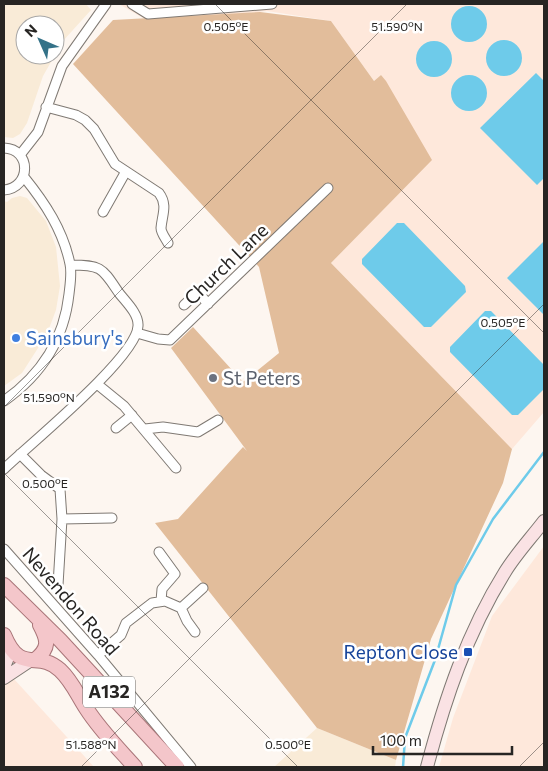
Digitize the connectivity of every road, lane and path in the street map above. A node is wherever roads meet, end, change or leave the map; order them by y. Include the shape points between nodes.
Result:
1 (106, 4) edge
2 (132, 4) edge
3 (272, 4) edge
4 (46, 107) junction
5 (4, 148) edge
6 (20, 155) junction
7 (125, 173) junction
8 (24, 177) junction
9 (328, 188) dead end
10 (4, 190) edge
11 (103, 212) dead end
12 (168, 243) dead end
13 (71, 265) junction
14 (208, 304) junction
15 (184, 305) dead end
16 (137, 333) junction
17 (97, 384) junction
18 (4, 402) edge
19 (132, 415) junction
20 (218, 420) dead end
21 (116, 428) dead end
22 (145, 429) junction
23 (20, 454) junction
24 (176, 468) dead end
25 (4, 469) edge
26 (112, 518) dead end
27 (62, 519) junction
28 (544, 520) edge
29 (4, 549) edge
30 (159, 552) dead end
31 (4, 585) edge
32 (58, 585) dead end
33 (203, 588) dead end
34 (161, 601) junction
35 (181, 608) junction
36 (36, 619) junction
37 (195, 632) dead end
38 (6, 640) edge
39 (98, 655) junction
40 (32, 661) junction
41 (4, 667) edge
42 (4, 678) edge
43 (135, 767) edge
44 (178, 767) edge
45 (190, 767) edge
46 (427, 767) edge

1 - 4 street via 62,66
2 - 3 street via 148,14
4 - 6 street via 38,132
4 - 7 street via 76,114 85,120 115,164
5 - 6 street
6 - 8 street via 25,168
7 - 11 street
7 - 12 street via 159,193 164,200 161,228
8 - 10 street via 18,185
8 - 13 street via 48,208
9 - 14 street, Church Lane
13 - 16 street via 97,266 104,272 135,314
13 - 18 street via 67,314 58,338 37,373
14 - 15 street via 198,292
14 - 16 street, Church Lane via 170,340
16 - 17 street via 132,345
17 - 19 street
17 - 23 street
19 - 21 street
19 - 22 street
20 - 22 street via 198,432 162,427
22 - 24 street
23 - 25 street
23 - 27 street via 60,489
26 - 27 street
27 - 32 street
28 - 46 street via 506,571 461,656
29 - 39 street, Nevendon Road
30 - 34 street via 175,574 162,588
31 - 36 main road, A132
33 - 35 street
34 - 35 street
34 - 39 street via 152,602 138,612
35 - 37 street
36 - 40 main road, A132 via 47,642 44,652
36 - 44 main road, A132 via 60,640
38 - 40 main road, A132 via 20,658
38 - 41 street via 9,655
39 - 45 street, Nevendon Road
40 - 42 street
40 - 43 main road, A132 via 55,666 65,675 99,726

